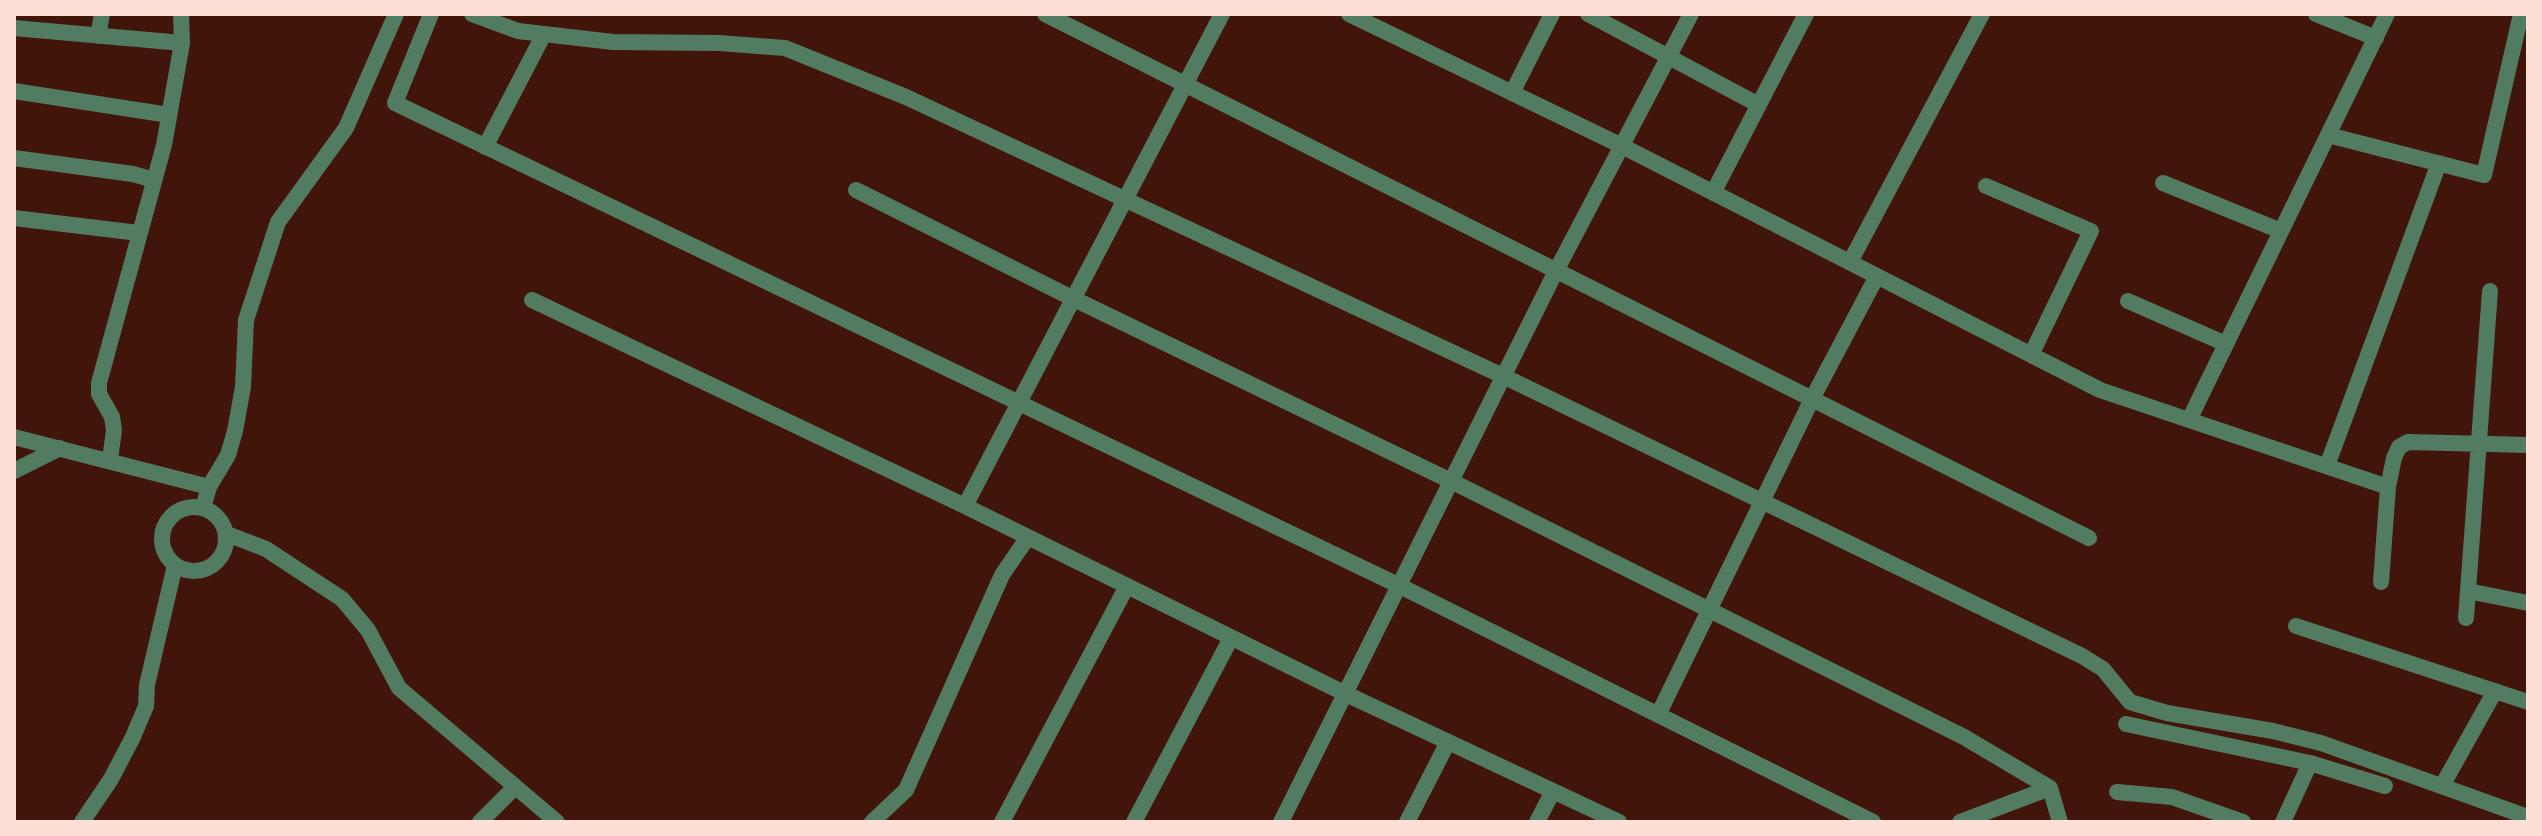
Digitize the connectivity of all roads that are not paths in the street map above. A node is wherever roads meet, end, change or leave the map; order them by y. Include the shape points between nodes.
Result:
1 (102, 14) edge
2 (181, 14) edge
3 (396, 14) edge
4 (431, 14) edge
5 (472, 14) edge
6 (1045, 14) edge
7 (1222, 14) edge
8 (1349, 14) edge
9 (1552, 14) edge
10 (1588, 14) edge
11 (1691, 14) edge
12 (1982, 14) edge
13 (2316, 14) edge
14 (2387, 14) edge
15 (1803, 15) edge
16 (2528, 16) edge
17 (1385, 22) edge
18 (14, 28) edge
19 (544, 34) junction
20 (98, 36) junction
21 (2376, 38) junction
22 (182, 43) junction
23 (1668, 58) junction
24 (1186, 83) junction
25 (14, 91) edge
26 (1512, 93) junction
27 (1759, 105) junction
28 (169, 115) junction
29 (2328, 135) junction
30 (1620, 145) junction
31 (485, 147) junction
32 (14, 158) edge
33 (2439, 163) junction
34 (154, 180) junction
35 (2163, 183) dead end
36 (1986, 186) dead end
37 (856, 190) dead end
38 (1713, 193) junction
39 (1125, 199) junction
40 (14, 218) edge
41 (2281, 231) junction
42 (139, 233) junction
43 (1850, 262) junction
44 (1556, 271) junction
45 (1877, 276) junction
46 (2490, 291) dead end
47 (1074, 299) junction
48 (532, 300) dead end
49 (2128, 301) dead end
50 (2226, 344) junction
51 (2031, 355) junction
52 (1505, 377) junction
53 (1812, 399) junction
54 (1019, 404) junction
55 (2189, 420) junction
56 (14, 437) edge
57 (2481, 444) junction
58 (2528, 445) edge
59 (60, 448) junction
60 (110, 460) junction
61 (2327, 466) junction
62 (14, 471) edge
63 (1453, 482) junction
64 (209, 487) junction
65 (2388, 487) junction
66 (1762, 501) junction
67 (965, 506) junction
68 (203, 508) junction
69 (227, 534) junction
70 (1028, 537) junction
71 (2089, 538) dead end
72 (175, 565) junction
73 (2381, 582) dead end
74 (1127, 586) junction
75 (1400, 586) junction
76 (2468, 591) junction
77 (2528, 603) edge
78 (1708, 609) junction
79 (2466, 618) dead end
80 (2296, 626) dead end
81 (1231, 638) junction
82 (2495, 691) junction
83 (1346, 694) junction
84 (2528, 702) edge
85 (1658, 715) junction
86 (2126, 724) dead end
87 (1448, 742) junction
88 (2310, 763) junction
89 (2385, 786) dead end
90 (2442, 786) junction
91 (515, 787) junction
92 (2050, 788) junction
93 (1553, 791) junction
94 (2117, 792) dead end
95 (2524, 816) edge
96 (874, 819) edge
97 (82, 822) edge
98 (480, 822) edge
99 (557, 822) edge
100 (1002, 822) edge
101 (1134, 822) edge
102 (1281, 822) edge
103 (1407, 822) edge
104 (1537, 822) edge
105 (1619, 822) edge
106 (1873, 822) edge
107 (1960, 822) edge
108 (2060, 822) edge
109 (2243, 822) edge
110 (2283, 822) edge

1 - 20 street
2 - 22 street
3 - 64 street via 346,128 278,222 246,320 235,431
4 - 31 street via 395,103
5 - 19 street via 518,31
6 - 24 street
7 - 24 street
8 - 17 street
9 - 26 street
10 - 23 street
11 - 23 street
12 - 43 street
13 - 21 street
14 - 21 street
15 - 27 street
16 - 33 street via 2521,14 2484,175
17 - 26 street
18 - 20 street
19 - 31 street
19 - 39 street via 785,48 906,97
20 - 22 street
21 - 29 street
22 - 28 street
23 - 27 street
23 - 30 street
24 - 39 street
24 - 44 street
25 - 28 street
26 - 30 street
27 - 38 street
28 - 34 street
29 - 33 street
29 - 41 street
30 - 38 street
30 - 44 street
31 - 54 street
32 - 34 street
33 - 61 street
34 - 42 street
35 - 41 street
36 - 51 street via 2091,231
37 - 47 street
38 - 43 street
39 - 47 street
39 - 52 street
40 - 42 street
41 - 50 street
42 - 60 street via 99,383 114,430
43 - 45 street
44 - 52 street
44 - 53 street
45 - 51 street
45 - 53 street
46 - 57 street
47 - 54 street
47 - 63 street
48 - 67 street
49 - 50 street
50 - 55 street
51 - 55 street via 2100,390
52 - 63 street
52 - 66 street
53 - 66 street
53 - 71 street
54 - 67 street
54 - 75 street
55 - 61 street
56 - 59 street
57 - 58 street
57 - 65 street via 2408,442 2394,458
57 - 76 street
59 - 60 street
59 - 62 street
60 - 64 street
61 - 65 street
63 - 75 street
63 - 78 street
64 - 68 street
65 - 73 street
66 - 78 street
66 - 90 street via 2082,656 2103,669 2130,702 2321,743
67 - 70 street
68 - 69 street via 222,521
68 - 72 street via 186,507 165,524 164,551
69 - 72 street via 220,560 209,568 196,572
69 - 91 street via 266,549 342,599 368,630 399,688
70 - 74 street
70 - 96 street via 1002,575 906,790
72 - 97 street via 146,706 111,779
74 - 81 street
74 - 100 street
75 - 83 street
75 - 85 street
76 - 77 street
76 - 79 street
78 - 85 street
78 - 92 street via 1964,737
80 - 82 street
81 - 83 street
81 - 101 street
82 - 84 street
82 - 90 street
83 - 87 street
83 - 102 street
85 - 106 street
86 - 88 street
87 - 93 street
87 - 103 street
88 - 89 street
88 - 110 street
90 - 95 street
91 - 98 street
91 - 99 street
92 - 107 street
92 - 108 street
93 - 104 street
93 - 105 street
94 - 109 street via 2172,797

